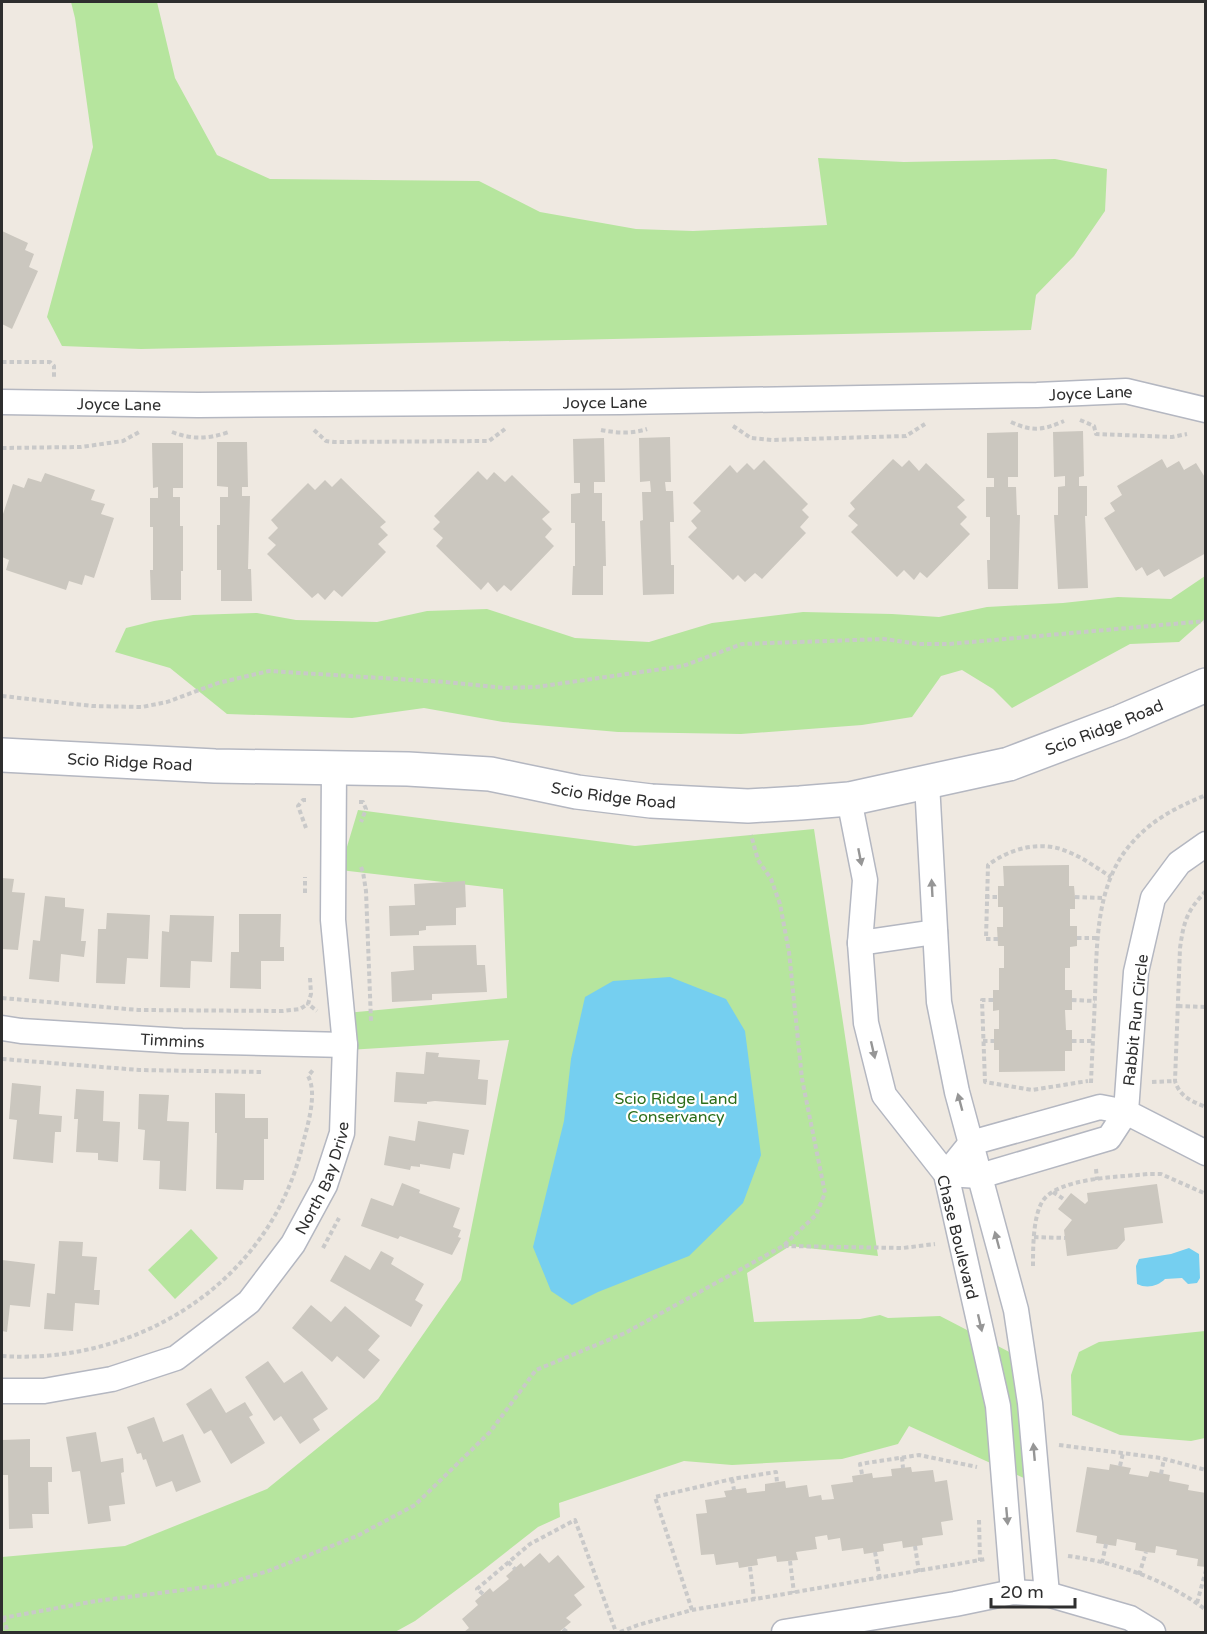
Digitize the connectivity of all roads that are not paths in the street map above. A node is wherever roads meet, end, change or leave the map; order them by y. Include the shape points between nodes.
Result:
1 (2, 402) edge
2 (1206, 410) edge
3 (1206, 685) edge
4 (2, 755) edge
5 (334, 767) junction
6 (927, 783) junction
7 (849, 799) junction
8 (1206, 844) edge
9 (935, 932) junction
10 (860, 943) junction
11 (2, 1028) edge
12 (345, 1046) junction
13 (1126, 1112) junction
14 (971, 1143) junction
15 (1206, 1153) edge
16 (946, 1174) junction
17 (980, 1176) junction
18 (2, 1391) edge
19 (1030, 1403) junction
20 (998, 1406) junction
21 (1013, 1592) junction
22 (1047, 1594) junction
23 (784, 1632) edge
24 (1153, 1632) edge

1 - 2 street, Joyce Lane via 610,402 1126,391
3 - 6 street, Scio Ridge Road via 1009,764
4 - 5 street, Scio Ridge Road via 215,766
5 - 7 street, Scio Ridge Road via 490,774 577,792 651,801 748,806
5 - 12 street, North Bay Drive via 333,920
6 - 7 street, Scio Ridge Road
9 -> 6 street
7 -> 10 street, Chase Boulevard via 865,880
8 - 13 street, Rabbit Run Circle via 1179,863 1153,898 1136,972
9 - 10 street
14 -> 9 street via 939,1002
10 -> 16 street, Chase Boulevard via 866,1023 884,1095
11 - 12 street, Timmins via 182,1041
12 - 18 street, North Bay Drive via 342,1133 326,1185 293,1244 249,1302 176,1358 112,1379 44,1391
13 - 14 street via 1100,1107
13 - 15 street
13 - 17 street, Rabbit Run Circle via 1109,1138
14 - 16 street
14 - 17 street
16 - 17 street, Rabbit Run Circle
16 -> 20 street, Chase Boulevard
19 -> 17 street via 1016,1310
19 - 20 street
22 -> 19 street
20 -> 21 street, Chase Boulevard
21 - 22 street
21 - 23 street
22 - 24 street via 1130,1618

